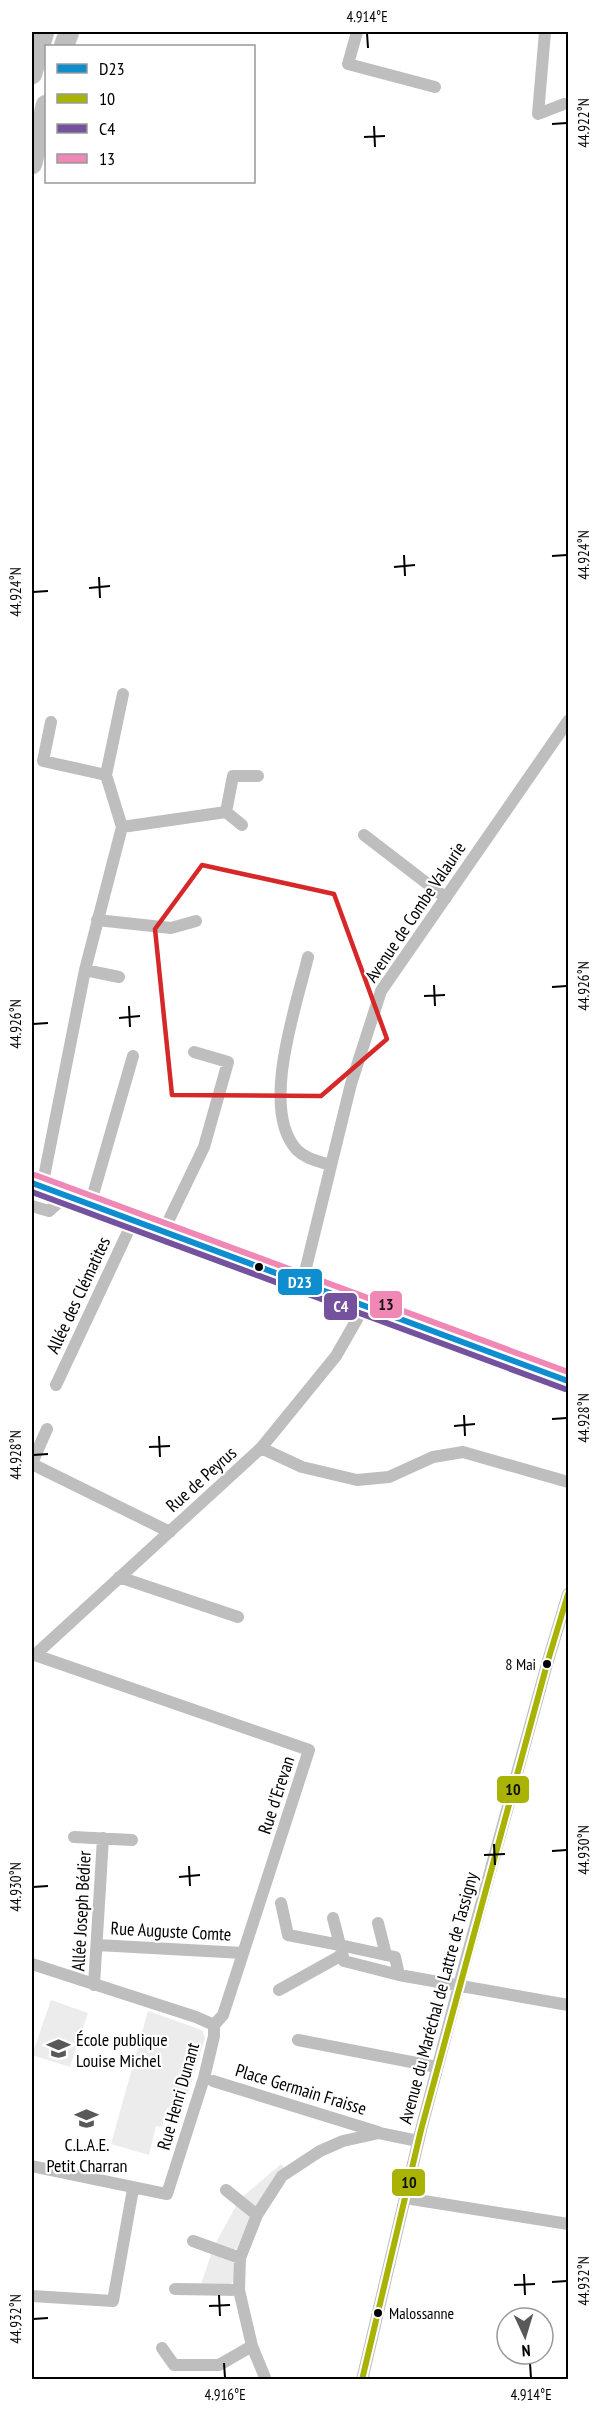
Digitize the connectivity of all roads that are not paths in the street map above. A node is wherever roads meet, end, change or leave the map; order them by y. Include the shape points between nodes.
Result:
1 (44, 32) edge
2 (357, 32) edge
3 (544, 32) edge
4 (32, 74) edge
5 (435, 87) dead end
6 (564, 104) dead end
7 (45, 109) edge
8 (32, 164) edge
9 (123, 694) dead end
10 (568, 721) edge
11 (51, 722) dead end
12 (106, 775) junction
13 (258, 776) dead end
14 (226, 812) junction
15 (242, 825) dead end
16 (122, 827) junction
17 (364, 835) dead end
18 (446, 898) junction
19 (97, 920) junction
20 (196, 921) dead end
21 (308, 957) dead end
22 (85, 970) junction
23 (119, 977) dead end
24 (194, 1052) dead end
25 (133, 1056) dead end
26 (330, 1165) junction
27 (34, 1184) edge
28 (66, 1196) junction
29 (90, 1205) junction
30 (32, 1206) edge
31 (133, 1221) junction
32 (163, 1232) junction
33 (302, 1284) junction
34 (364, 1307) junction
35 (568, 1381) edge
36 (56, 1385) dead end
37 (47, 1429) dead end
38 (261, 1448) junction
39 (32, 1464) edge
40 (568, 1482) edge
41 (170, 1532) junction
42 (119, 1577) junction
43 (568, 1594) edge
44 (238, 1617) dead end
45 (34, 1654) edge
46 (74, 1837) dead end
47 (103, 1838) junction
48 (132, 1840) dead end
49 (281, 1903) dead end
50 (333, 1918) dead end
51 (378, 1923) dead end
52 (97, 1945) junction
53 (341, 1950) junction
54 (243, 1953) junction
55 (386, 1955) junction
56 (32, 1964) edge
57 (399, 1975) junction
58 (94, 1985) junction
59 (459, 1987) junction
60 (279, 1990) dead end
61 (568, 2005) edge
62 (214, 2025) junction
63 (298, 2040) dead end
64 (437, 2067) junction
65 (213, 2081) dead end
66 (379, 2133) junction
67 (418, 2141) junction
68 (32, 2166) edge
69 (133, 2189) junction
70 (226, 2190) dead end
71 (405, 2198) junction
72 (258, 2215) junction
73 (568, 2224) edge
74 (193, 2241) dead end
75 (240, 2258) junction
76 (175, 2289) dead end
77 (239, 2290) junction
78 (32, 2296) edge
79 (252, 2346) junction
80 (162, 2348) dead end
81 (266, 2379) edge
82 (362, 2379) edge

1 - 4 main road
2 - 5 street via 348,64
3 - 6 street via 538,114
7 - 8 main road
9 - 12 street
10 - 18 street, Avenue de Combe Valaurie
11 - 12 street via 43,761
12 - 16 street
13 - 14 street via 233,776
14 - 15 street
14 - 16 street
16 - 19 street
17 - 18 street
18 - 26 street, Avenue de Combe Valaurie via 381,991
19 - 20 street via 171,928
19 - 22 street
21 - 26 street via 281,1067 280,1095 283,1120 296,1149
22 - 23 street
22 - 27 street
24 - 32 street via 228,1062 204,1147
25 - 29 street
26 - 33 street, Avenue de Combe Valaurie
27 - 28 main road
28 - 29 main road
28 - 30 street via 49,1211
29 - 31 main road
31 - 32 main road
31 - 36 street, Allée des Clématites
32 - 33 main road
33 - 34 main road
34 - 35 main road
34 - 38 street, Rue de Peyrus via 336,1356
37 - 39 street
38 - 40 street via 302,1467 357,1480 389,1477 432,1457 463,1452
38 - 41 street, Rue de Peyrus
39 - 41 street
41 - 42 street, Rue de Peyrus
42 - 44 street
42 - 45 street, Rue de Peyrus
43 - 59 street, Avenue du Maréchal de Lattre de Tassigny
45 - 54 street, Rue d'Erevan via 309,1750
46 - 47 street, Allée Joseph Bédier
47 - 48 street, Allée Joseph Bédier
47 - 52 street, Allée Joseph Bédier
49 - 53 street via 288,1935
50 - 53 street
51 - 55 street
52 - 54 street, Rue Auguste Comte
52 - 58 street, Allée Joseph Bédier
53 - 55 street
53 - 57 street via 344,1961
53 - 60 street
54 - 62 street, Rue d'Erevan via 222,2018
55 - 57 street via 395,1958
56 - 58 street, Rue Henri Dunant
57 - 59 street
58 - 62 street, Rue Henri Dunant
59 - 61 street
59 - 64 street, Avenue du Maréchal de Lattre de Tassigny
62 - 69 street, Rue Henri Dunant via 204,2078 167,2194
63 - 64 street
64 - 67 street, Avenue du Maréchal de Lattre de Tassigny
65 - 66 street, Place Germain Fraisse
66 - 67 street, Place Germain Fraisse
66 - 72 street via 343,2141 312,2154 282,2176
67 - 71 street, Avenue du Maréchal de Lattre de Tassigny
68 - 69 street, Rue Henri Dunant
69 - 78 street via 113,2301
70 - 72 street
71 - 73 street
71 - 82 street, Avenue du Maréchal de Lattre de Tassigny
72 - 75 street
74 - 75 street
75 - 77 street
76 - 77 street
77 - 79 street
79 - 80 street via 219,2365 174,2365
79 - 81 street

